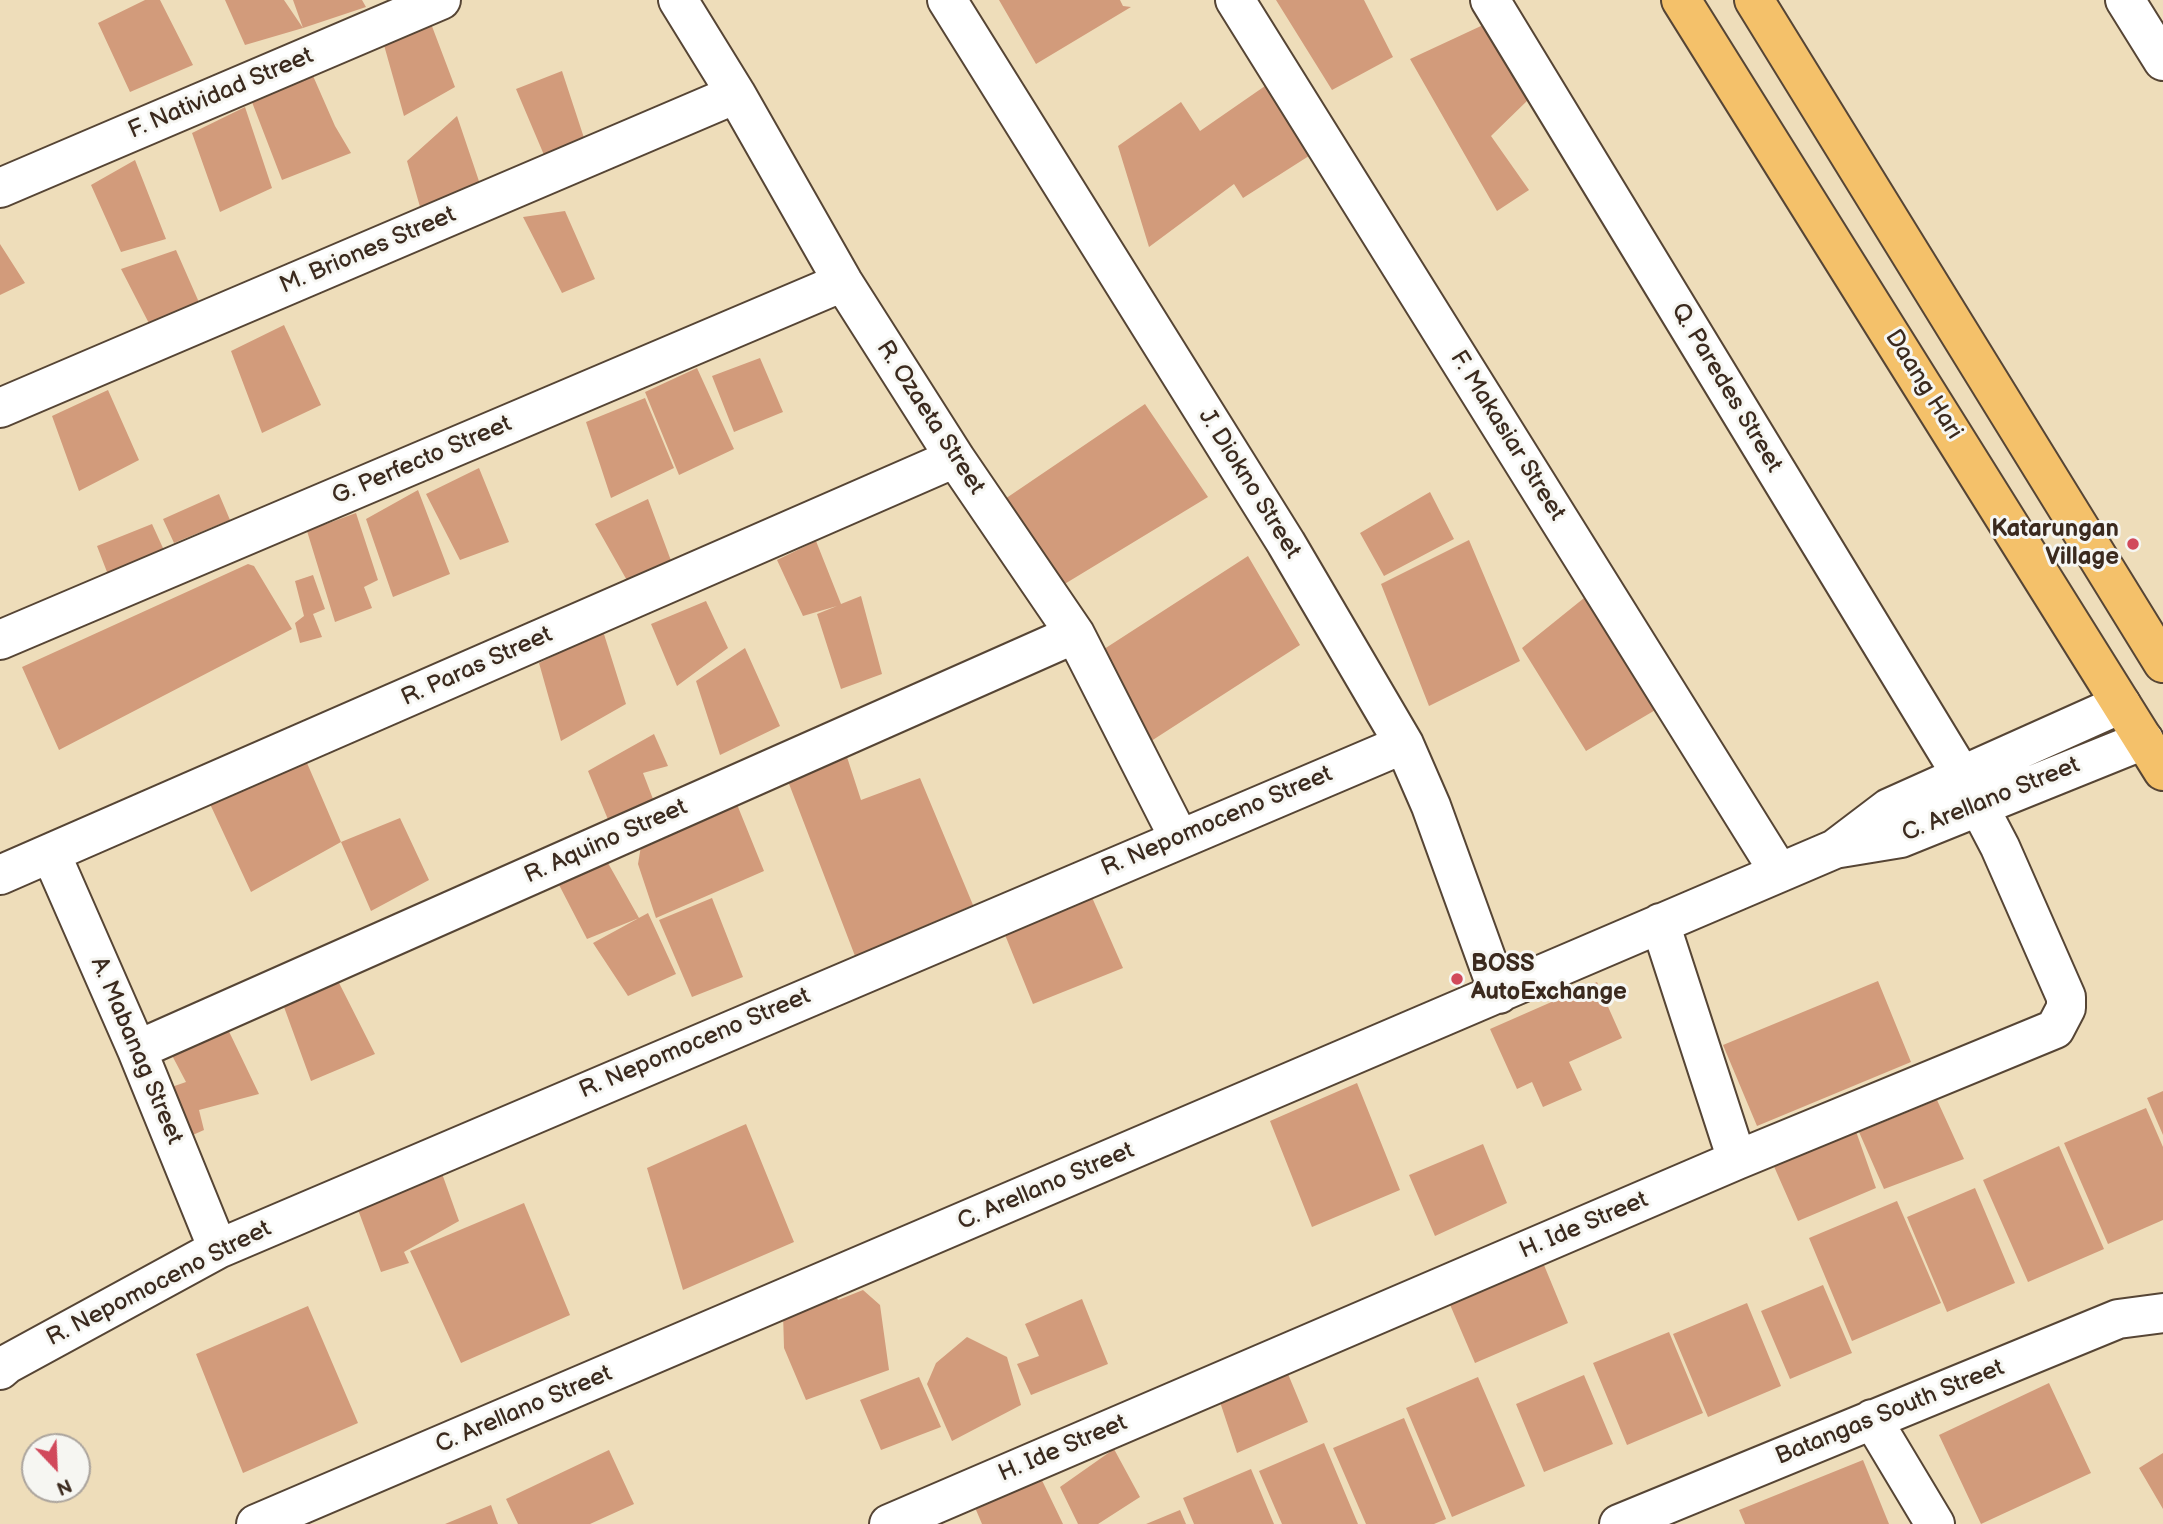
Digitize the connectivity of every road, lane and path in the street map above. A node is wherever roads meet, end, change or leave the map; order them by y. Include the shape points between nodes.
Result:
1 (441, 0) edge
2 (678, 0) edge
3 (1235, 0) edge
4 (1490, 0) edge
5 (1681, 0) edge
6 (1754, 0) edge
7 (2125, 0) edge
8 (953, 2) edge
9 (2163, 61) edge
10 (736, 94) junction
11 (0, 188) edge
12 (843, 282) junction
13 (0, 408) edge
14 (954, 458) junction
15 (1075, 634) junction
16 (0, 640) edge
17 (2163, 663) edge
18 (2121, 704) junction
19 (1404, 744) junction
20 (2153, 755) edge
21 (1970, 790) junction
22 (1179, 838) junction
23 (51, 854) junction
24 (1779, 872) junction
25 (0, 875) edge
26 (1660, 923) junction
27 (1499, 994) junction
28 (137, 1050) junction
29 (1737, 1160) junction
30 (218, 1249) junction
31 (2163, 1313) edge
32 (0, 1370) edge
33 (1872, 1419) junction
34 (256, 1524) edge
35 (889, 1524) edge
36 (1619, 1524) edge
37 (1935, 1524) edge

1 - 11 street, F. Natividad Street
2 - 10 street, R. Ozaeta Street
3 - 24 street, F. Makasiar Street
4 - 21 street, Q. Paredes Street
5 - 18 main road, Daang Hari
6 - 17 main road
7 - 9 street
8 - 19 street, J. Diokno Street via 1286,543
10 - 12 street, R. Ozaeta Street
10 - 13 street, M. Briones Street
12 - 14 street, R. Ozaeta Street
12 - 16 street, G. Perfecto Street
14 - 15 street, R. Ozaeta Street
14 - 23 street, R. Paras Street
15 - 22 street, R. Ozaeta Street
15 - 28 street, R. Aquino Street
18 - 20 main road, Daang Hari
18 - 21 street, C. Arellano Street
19 - 22 street, R. Nepomoceno Street
19 - 27 street, J. Diokno Street
20 - 21 street, C. Arellano Street
21 - 24 street, C. Arellano Street via 1901,838 1835,849
21 - 29 street, H. Ide Street via 2066,998 2062,1019 2044,1036
22 - 30 street, R. Nepomoceno Street
23 - 25 street, R. Paras Street
23 - 28 street, A. Mabanag Street
24 - 26 street, C. Arellano Street
26 - 27 street, C. Arellano Street
26 - 29 street
27 - 34 street, C. Arellano Street
28 - 30 street, A. Mabanag Street
29 - 35 street, H. Ide Street
30 - 32 street, R. Nepomoceno Street
31 - 33 street, Batangas South Street via 2118,1319
33 - 36 street, Batangas South Street
33 - 37 street

